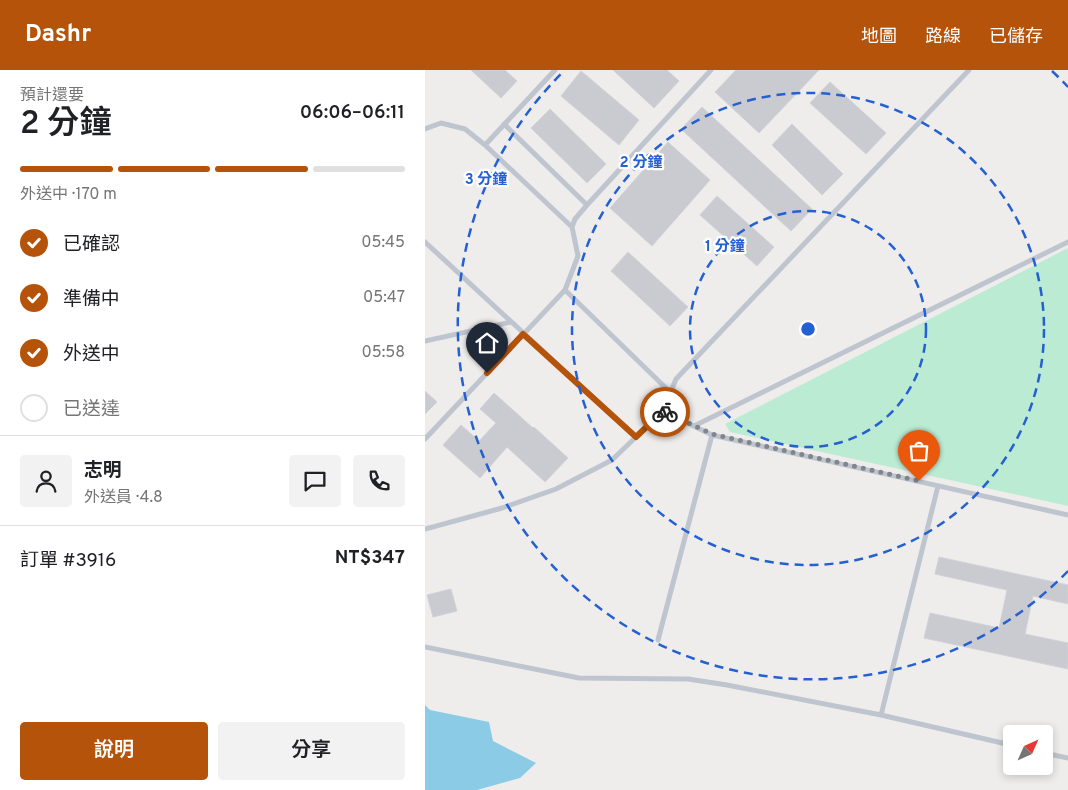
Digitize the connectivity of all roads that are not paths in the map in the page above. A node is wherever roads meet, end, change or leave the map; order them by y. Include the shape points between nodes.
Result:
1 (555, 70) edge
2 (711, 70) edge
3 (969, 70) edge
4 (504, 124) junction
5 (425, 129) edge
6 (485, 144) junction
7 (587, 205) junction
8 (572, 227) junction
9 (425, 242) edge
10 (1068, 242) edge
11 (565, 290) junction
12 (511, 322) junction
13 (523, 334) junction
14 (425, 341) edge
15 (670, 392) junction
16 (663, 411) junction
17 (695, 426) junction
18 (712, 434) junction
19 (636, 437) junction
20 (425, 439) edge
21 (938, 486) junction
22 (1068, 515) edge
23 (425, 529) edge
24 (658, 640) dead end
25 (425, 647) edge
26 (881, 715) junction
27 (1003, 743) edge
28 (1053, 755) edge
29 (1068, 758) edge

1 - 4 lane
2 - 7 lane
3 - 15 lane via 676,379
4 - 6 lane
4 - 7 lane
5 - 6 lane via 441,124 465,129
6 - 8 lane
7 - 8 lane
8 - 11 lane via 578,256
9 - 12 lane
10 - 17 lane
11 - 13 lane
11 - 15 lane
12 - 13 lane
12 - 14 lane
13 - 19 lane
13 - 20 lane
15 - 16 lane
16 - 17 lane
16 - 19 lane
17 - 18 lane
18 - 21 lane
18 - 24 lane
19 - 23 lane via 612,460 556,489
21 - 22 lane
21 - 26 lane
25 - 26 lane via 579,678 688,679
26 - 27 lane
28 - 29 lane

